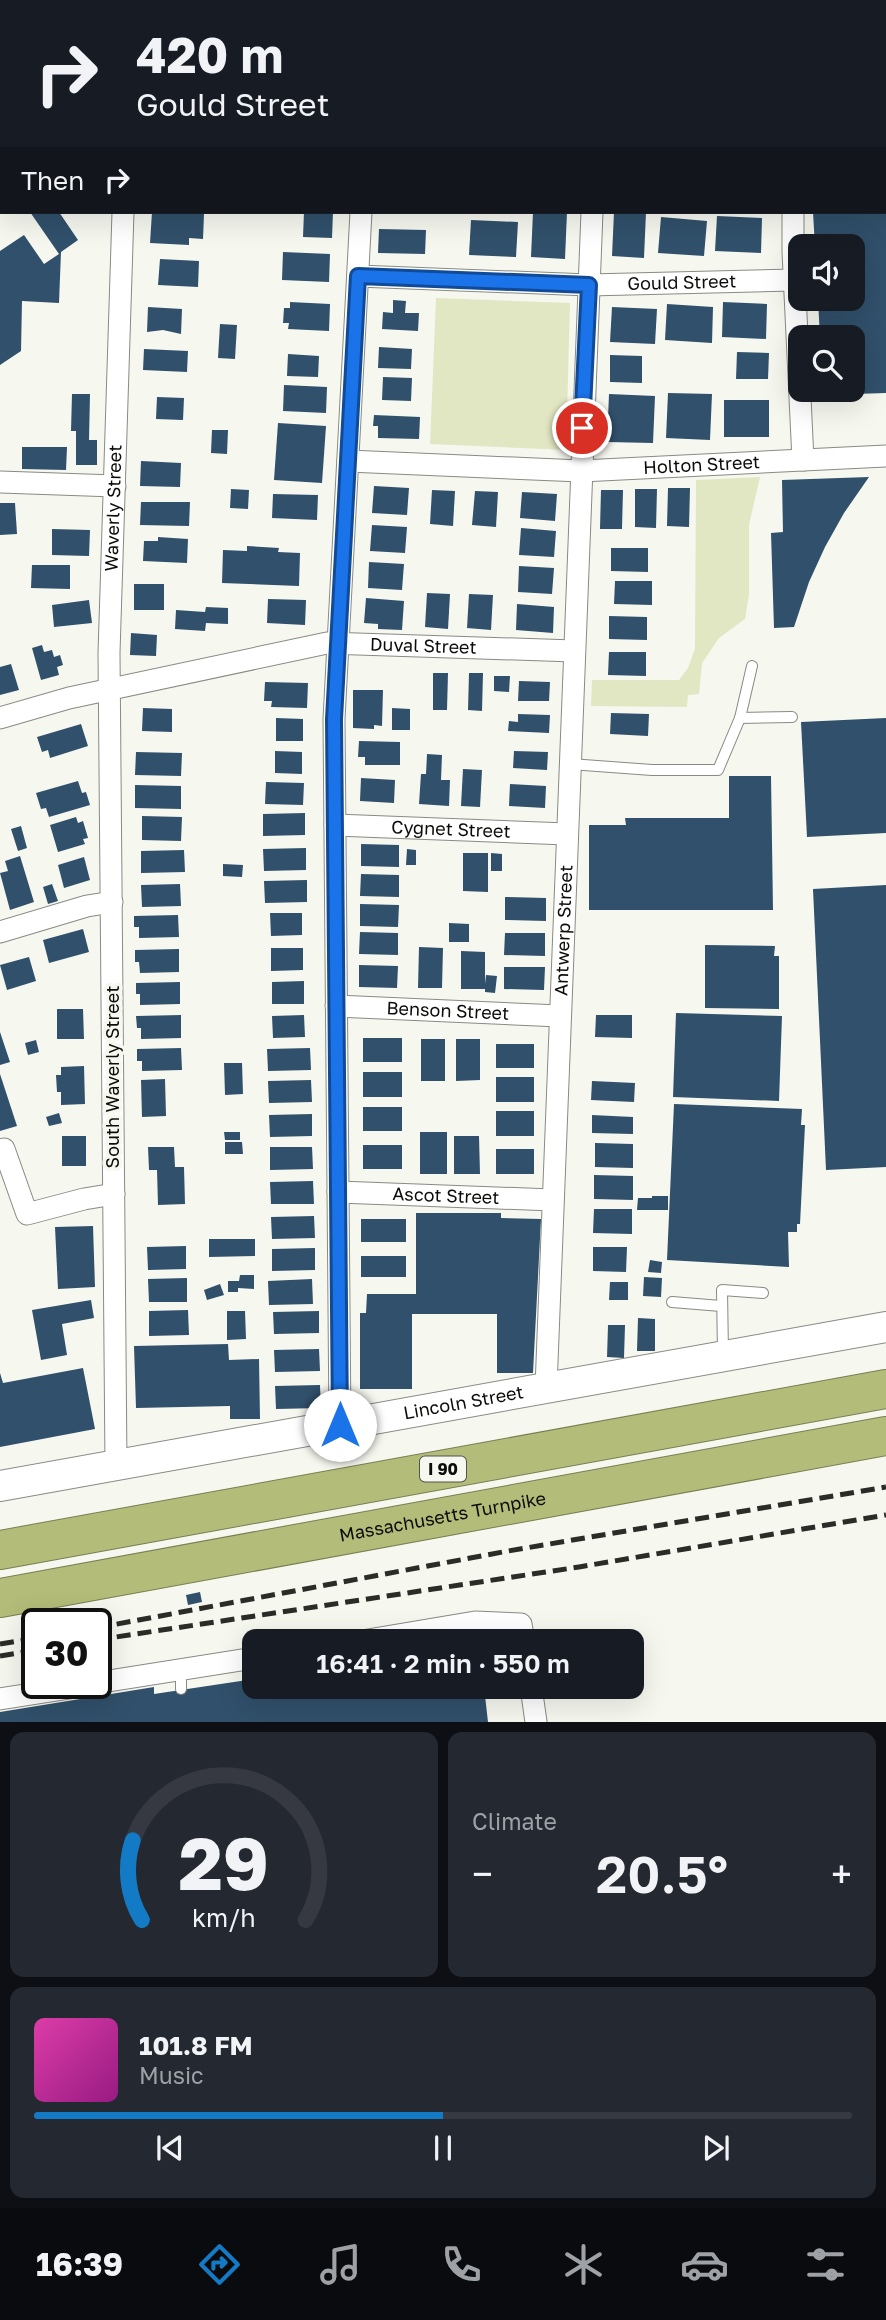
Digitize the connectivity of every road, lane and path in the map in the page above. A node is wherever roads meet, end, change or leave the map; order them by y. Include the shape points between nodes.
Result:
1 (123, 214) edge
2 (361, 214) edge
3 (592, 214) edge
4 (793, 214) edge
5 (793, 234) edge
6 (358, 276) junction
7 (788, 280) edge
8 (589, 285) junction
9 (796, 311) edge
10 (886, 456) edge
11 (803, 460) junction
12 (348, 461) junction
13 (580, 471) junction
14 (0, 482) edge
15 (115, 486) junction
16 (338, 642) junction
17 (574, 651) junction
18 (752, 666) dead end
19 (110, 690) junction
20 (792, 717) dead end
21 (0, 718) edge
22 (740, 718) junction
23 (570, 764) junction
24 (335, 825) junction
25 (567, 834) junction
26 (112, 902) junction
27 (0, 932) edge
28 (336, 1006) junction
29 (560, 1016) junction
30 (4, 1149) dead end
31 (338, 1192) junction
32 (114, 1194) junction
33 (554, 1200) junction
34 (763, 1293) dead end
35 (672, 1303) dead end
36 (721, 1306) junction
37 (886, 1327) edge
38 (723, 1356) junction
39 (546, 1388) junction
40 (886, 1388) edge
41 (340, 1425) junction
42 (886, 1436) edge
43 (116, 1465) junction
44 (0, 1486) edge
45 (0, 1550) edge
46 (0, 1598) edge
47 (433, 1629) edge
48 (505, 1629) edge
49 (242, 1662) edge
50 (112, 1682) edge
51 (21, 1695) edge
52 (0, 1699) edge
53 (533, 1699) edge
54 (536, 1721) edge

1 - 15 street, Waverly Street
2 - 6 street
3 - 8 street, Antwerp Street
4 - 5 street
6 - 8 street, Gould Street
6 - 12 street
7 - 8 street, Gould Street
8 - 13 street, Antwerp Street
9 - 11 street
10 - 11 street, Holton Street
11 - 13 street, Holton Street
12 - 13 street, Holton Street
12 - 16 street
13 - 17 street, Antwerp Street
14 - 15 street
15 - 19 street, Waverly Street
16 - 17 street, Duval Street
16 - 19 street, Duval Street
16 - 24 street
17 - 23 street, Antwerp Street
18 - 22 lane
19 - 21 street
19 - 26 street, South Waverly Street
20 - 22 lane
22 - 23 lane via 718,770 652,771
23 - 25 street, Antwerp Street
24 - 25 street, Cygnet Street
24 - 28 street
25 - 29 street, Antwerp Street
26 - 27 street
26 - 32 street, South Waverly Street
28 - 29 street, Benson Street
28 - 31 street
29 - 33 street, Antwerp Street
30 - 32 street via 27,1214
31 - 33 street, Ascot Street
31 - 41 street
32 - 43 street, South Waverly Street
33 - 39 street, Antwerp Street
34 - 36 lane via 722,1290
35 - 36 lane
36 - 38 lane
37 - 38 street, Lincoln Street
38 - 39 street, Lincoln Street
39 - 41 street, Lincoln Street
40 - 45 highway, I 90
41 - 43 street, Lincoln Street
42 - 46 highway, Massachusetts Turnpike
43 - 44 street, Lincoln Street
47 - 48 street via 475,1622
49 - 50 street via 181,1680
51 - 52 street
53 - 54 street

